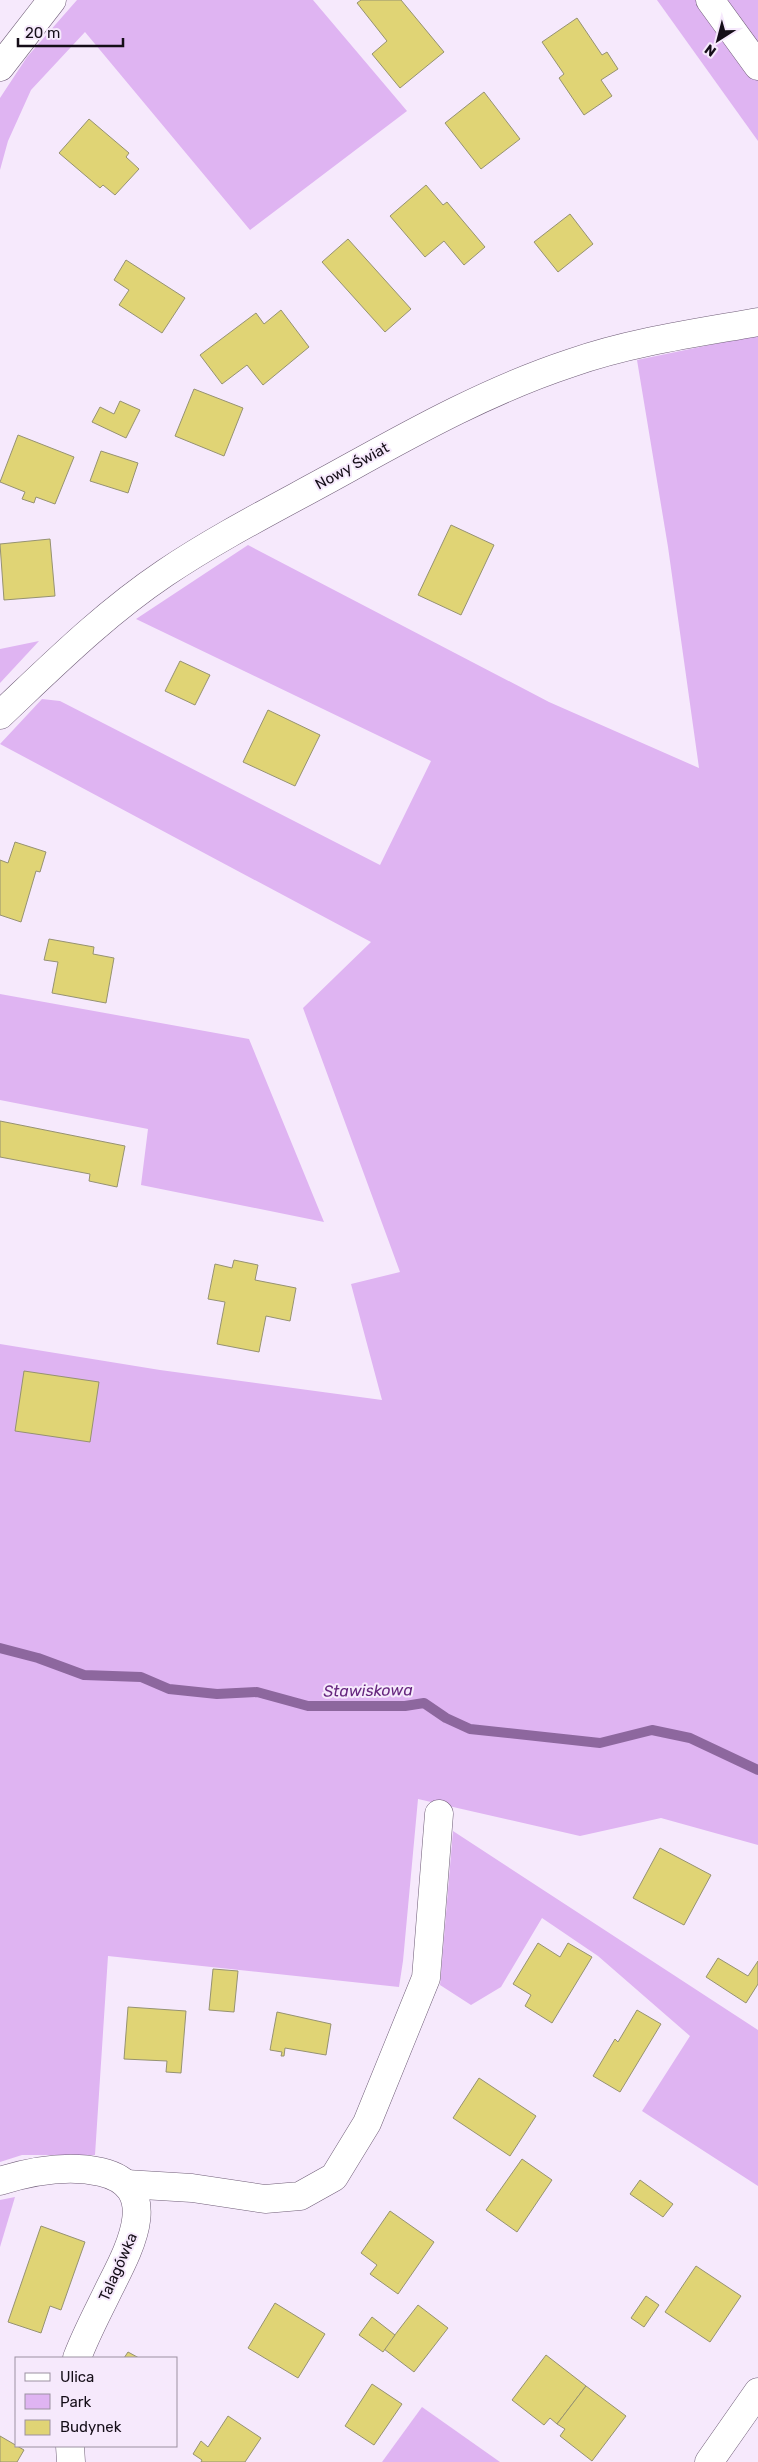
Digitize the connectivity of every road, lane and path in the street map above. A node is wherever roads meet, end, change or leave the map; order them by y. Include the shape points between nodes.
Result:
1 (52, 0) edge
2 (710, 0) edge
3 (758, 66) edge
4 (0, 68) edge
5 (758, 322) edge
6 (0, 715) edge
7 (439, 1814) dead end
8 (0, 2181) edge
9 (126, 2184) junction
10 (77, 2357) edge
11 (758, 2392) edge
12 (70, 2447) edge
13 (71, 2462) edge
14 (710, 2462) edge

1 - 4 street
2 - 3 street
5 - 6 street, Nowy Świat via 660,340 571,362 490,394 395,443 165,573 89,631
7 - 9 street via 426,1978 368,2123 334,2176 300,2196 265,2199 192,2188
8 - 9 street via 79,2168 113,2175
9 - 10 street, Talagówka via 137,2210 132,2242
11 - 14 street
12 - 13 street

